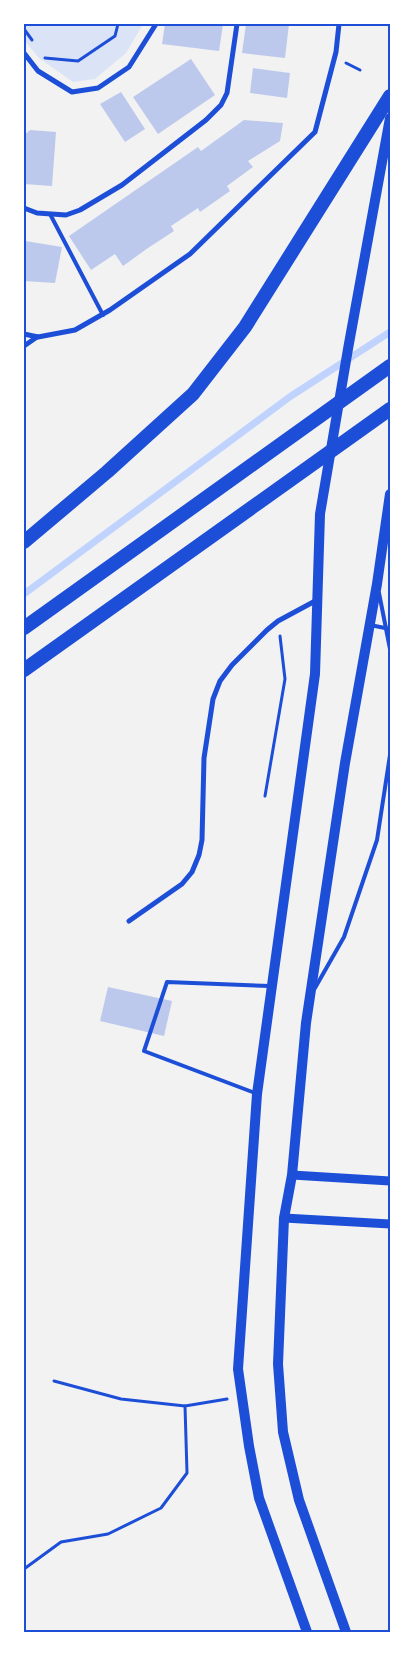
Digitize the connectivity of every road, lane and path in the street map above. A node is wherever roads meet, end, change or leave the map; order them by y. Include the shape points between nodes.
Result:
1 (118, 24) edge
2 (156, 24) edge
3 (237, 24) edge
4 (340, 24) edge
5 (24, 29) edge
6 (34, 43) dead end
7 (40, 50) dead end
8 (24, 53) edge
9 (390, 96) edge
10 (390, 118) edge
11 (24, 208) edge
12 (50, 214) junction
13 (103, 315) junction
14 (24, 334) edge
15 (38, 337) junction
16 (24, 346) edge
17 (390, 366) edge
18 (390, 409) edge
19 (390, 502) edge
20 (24, 542) edge
21 (376, 584) junction
22 (317, 600) junction
23 (278, 621) junction
24 (369, 624) junction
25 (24, 628) edge
26 (388, 628) edge
27 (390, 649) edge
28 (24, 670) edge
29 (390, 755) edge
30 (266, 796) dead end
31 (129, 921) dead end
32 (272, 986) junction
33 (310, 997) junction
34 (257, 1094) junction
35 (292, 1176) junction
36 (390, 1182) edge
37 (284, 1218) junction
38 (390, 1224) edge
39 (54, 1382) dead end
40 (242, 1397) junction
41 (185, 1406) junction
42 (24, 1569) edge
43 (307, 1632) edge
44 (346, 1632) edge

1 - 7 path via 115,36 78,62 45,58
2 - 8 street via 129,67 98,88 72,92 38,71
3 - 12 street via 227,93 221,105 122,185 80,210 66,215
4 - 13 street via 315,132 190,254
5 - 6 path
9 - 20 highway via 245,327 193,394
10 - 22 main road via 320,514
11 - 12 street
12 - 13 lane
13 - 15 street via 75,330
14 - 15 street
15 - 16 street
17 - 25 highway
18 - 28 highway
19 - 21 main road
21 - 24 main road
21 - 26 lane
22 - 23 street
22 - 32 main road via 315,674
23 - 30 path via 285,678
23 - 31 street via 232,665 220,681 213,699 204,758 202,840 192,872 182,884
24 - 26 lane
24 - 33 main road
26 - 27 lane
29 - 33 lane via 377,840 344,937
32 - 34 main road
32 - 34 lane via 167,982 144,1051
33 - 35 main road
34 - 40 main road via 238,1370
35 - 36 street
35 - 37 main road
37 - 38 street
37 - 44 main road via 278,1364 283,1432 299,1500
39 - 41 path via 121,1399
40 - 41 path
40 - 43 main road via 260,1498
41 - 42 path via 187,1473 161,1508 108,1534 61,1542

